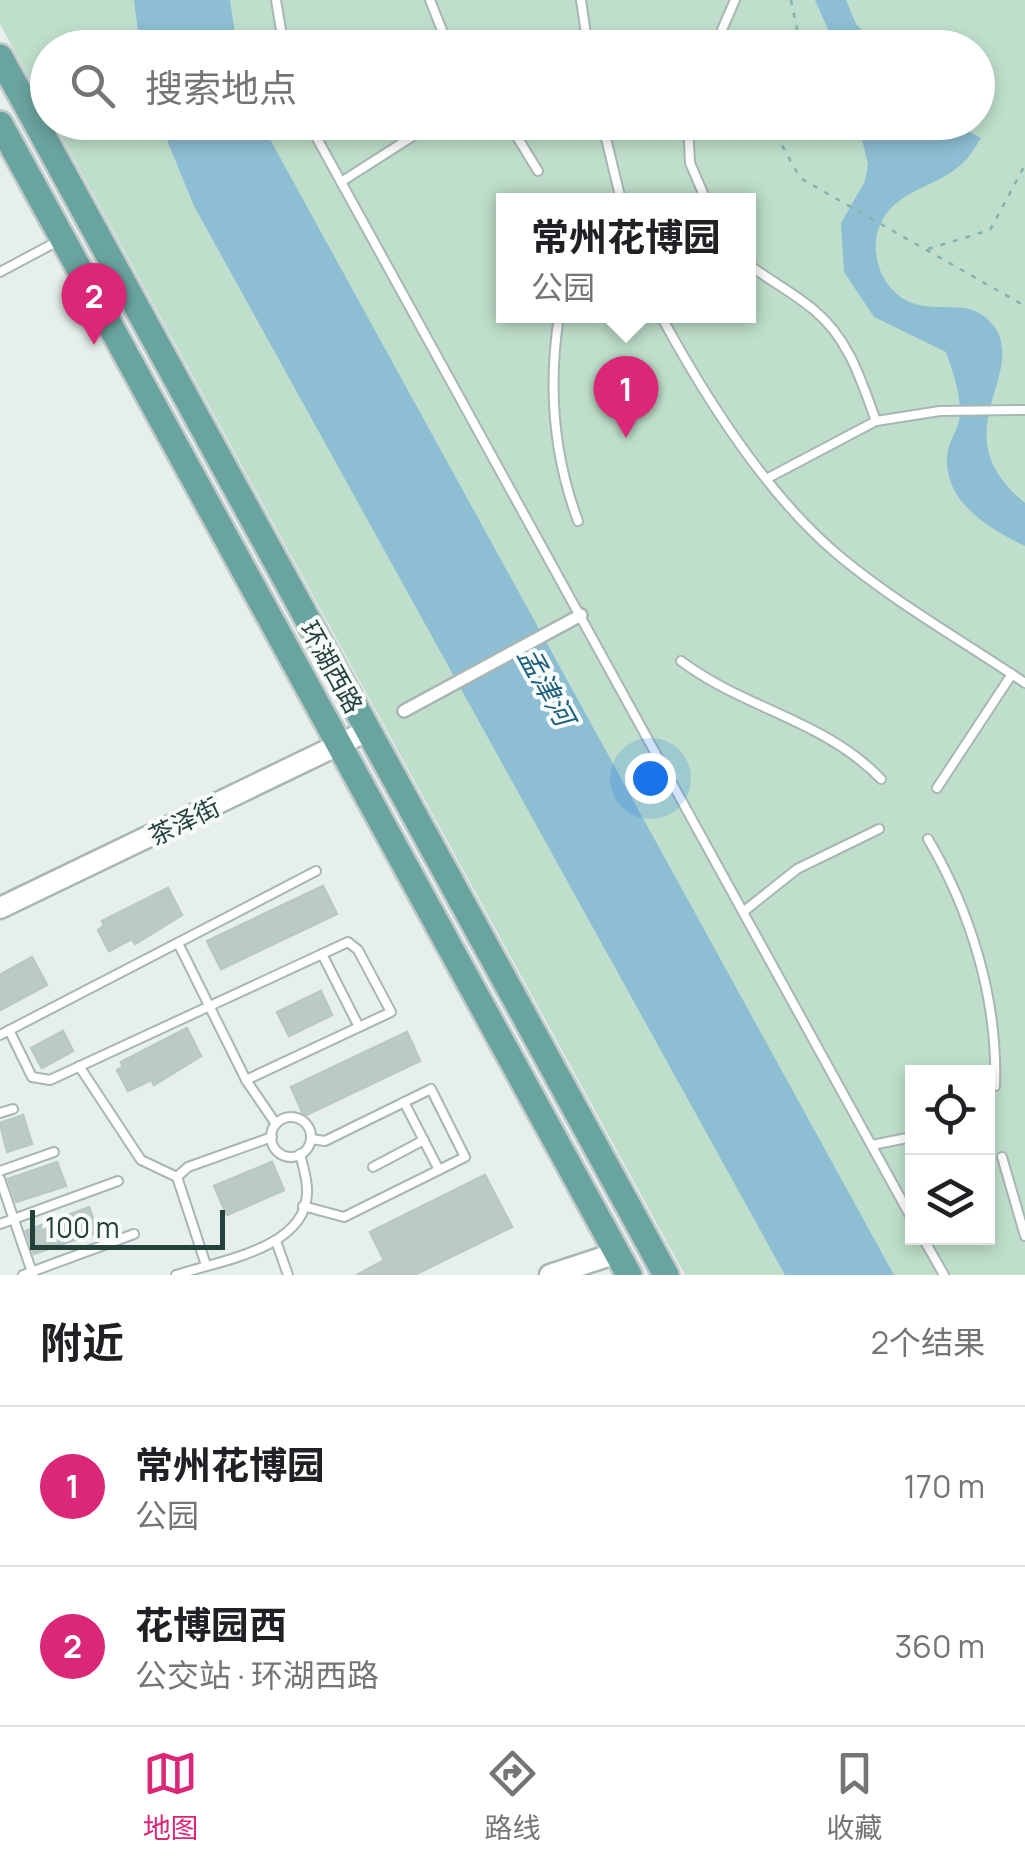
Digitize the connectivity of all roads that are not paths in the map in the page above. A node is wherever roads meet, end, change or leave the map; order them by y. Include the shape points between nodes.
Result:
1 (276, 0) edge
2 (430, 0) edge
3 (581, 0) edge
4 (735, 0) edge
5 (281, 30) edge
6 (442, 30) edge
7 (585, 30) edge
8 (722, 30) edge
9 (0, 57) edge
10 (30, 112) edge
11 (0, 124) edge
12 (45, 140) edge
13 (318, 140) edge
14 (407, 140) edge
15 (519, 140) edge
16 (606, 140) edge
17 (689, 140) edge
18 (538, 171) dead end
19 (342, 182) junction
20 (619, 193) edge
21 (703, 193) edge
22 (62, 239) junction
23 (756, 270) edge
24 (0, 272) edge
25 (559, 323) edge
26 (665, 323) edge
27 (1025, 410) edge
28 (876, 420) junction
29 (768, 478) junction
30 (578, 521) dead end
31 (576, 618) junction
32 (681, 660) dead end
33 (1012, 674) junction
34 (1025, 683) edge
35 (404, 711) dead end
36 (367, 731) junction
37 (339, 746) junction
38 (882, 779) dead end
39 (938, 788) dead end
40 (879, 829) dead end
41 (928, 839) dead end
42 (316, 872) dead end
43 (0, 908) edge
44 (743, 912) junction
45 (178, 943) junction
46 (322, 954) junction
47 (208, 1004) junction
48 (359, 1027) junction
49 (10, 1030) junction
50 (0, 1035) edge
51 (994, 1065) edge
52 (79, 1066) junction
53 (246, 1080) junction
54 (404, 1102) junction
55 (14, 1109) dead end
56 (0, 1114) edge
57 (276, 1124) junction
58 (272, 1137) junction
59 (905, 1138) edge
60 (311, 1139) junction
61 (424, 1140) junction
62 (872, 1145) junction
63 (54, 1152) dead end
64 (300, 1154) junction
65 (1002, 1157) dead end
66 (373, 1167) dead end
67 (439, 1170) junction
68 (0, 1175) edge
69 (176, 1177) junction
70 (118, 1181) dead end
71 (905, 1205) edge
72 (303, 1206) junction
73 (14, 1219) junction
74 (0, 1224) edge
75 (134, 1234) dead end
76 (1025, 1236) edge
77 (276, 1241) junction
78 (927, 1245) edge
79 (623, 1264) edge
80 (206, 1265) junction
81 (29, 1274) edge
82 (176, 1275) edge
83 (288, 1275) edge
84 (550, 1275) edge
85 (666, 1275) edge
86 (944, 1275) edge

1 - 5 lane
2 - 6 lane
3 - 7 lane
4 - 8 lane
9 - 10 main road, 环湖西路
11 - 22 main road, 环湖西路
12 - 36 main road, 环湖西路
13 - 19 lane
14 - 19 lane
15 - 18 lane
16 - 20 lane
17 - 21 lane via 690,164
19 - 31 lane
22 - 24 lane
22 - 37 main road, 环湖西路
23 - 28 lane via 839,336
25 - 30 lane via 555,434
26 - 29 lane
27 - 28 lane
28 - 29 lane
29 - 33 lane via 836,553
31 - 35 street
31 - 44 lane
32 - 38 lane via 737,696 838,742
33 - 34 lane
33 - 39 lane
36 - 37 street, 茶泽街
36 - 85 main road, 环湖西路
37 - 43 street, 茶泽街
37 - 79 main road, 环湖西路
40 - 44 lane via 798,869
41 - 51 lane via 957,898 989,998
42 - 45 lane
44 - 62 lane
45 - 47 lane
45 - 49 lane
46 - 47 lane
46 - 48 lane
46 - 48 lane via 348,942 358,950 391,1012
47 - 52 lane
47 - 53 lane
48 - 53 lane
49 - 50 lane
49 - 52 lane via 32,1077 50,1080
52 - 69 lane via 141,1160
53 - 57 lane
54 - 60 lane via 326,1141
54 - 61 lane
54 - 67 lane via 431,1089 465,1157
55 - 56 lane
57 - 58 lane
57 - 60 lane via 299,1118
58 - 64 lane via 281,1153
58 - 69 lane
59 - 62 lane
60 - 64 lane
61 - 66 lane
61 - 67 lane
62 - 71 lane
63 - 68 lane
64 - 72 lane via 308,1195
65 - 76 lane
67 - 72 lane via 344,1216
68 - 73 lane
69 - 80 lane
70 - 73 lane
72 - 77 lane
73 - 74 lane
73 - 81 lane
75 - 81 lane
77 - 80 lane
77 - 83 lane
78 - 86 lane
79 - 84 street
80 - 82 lane

